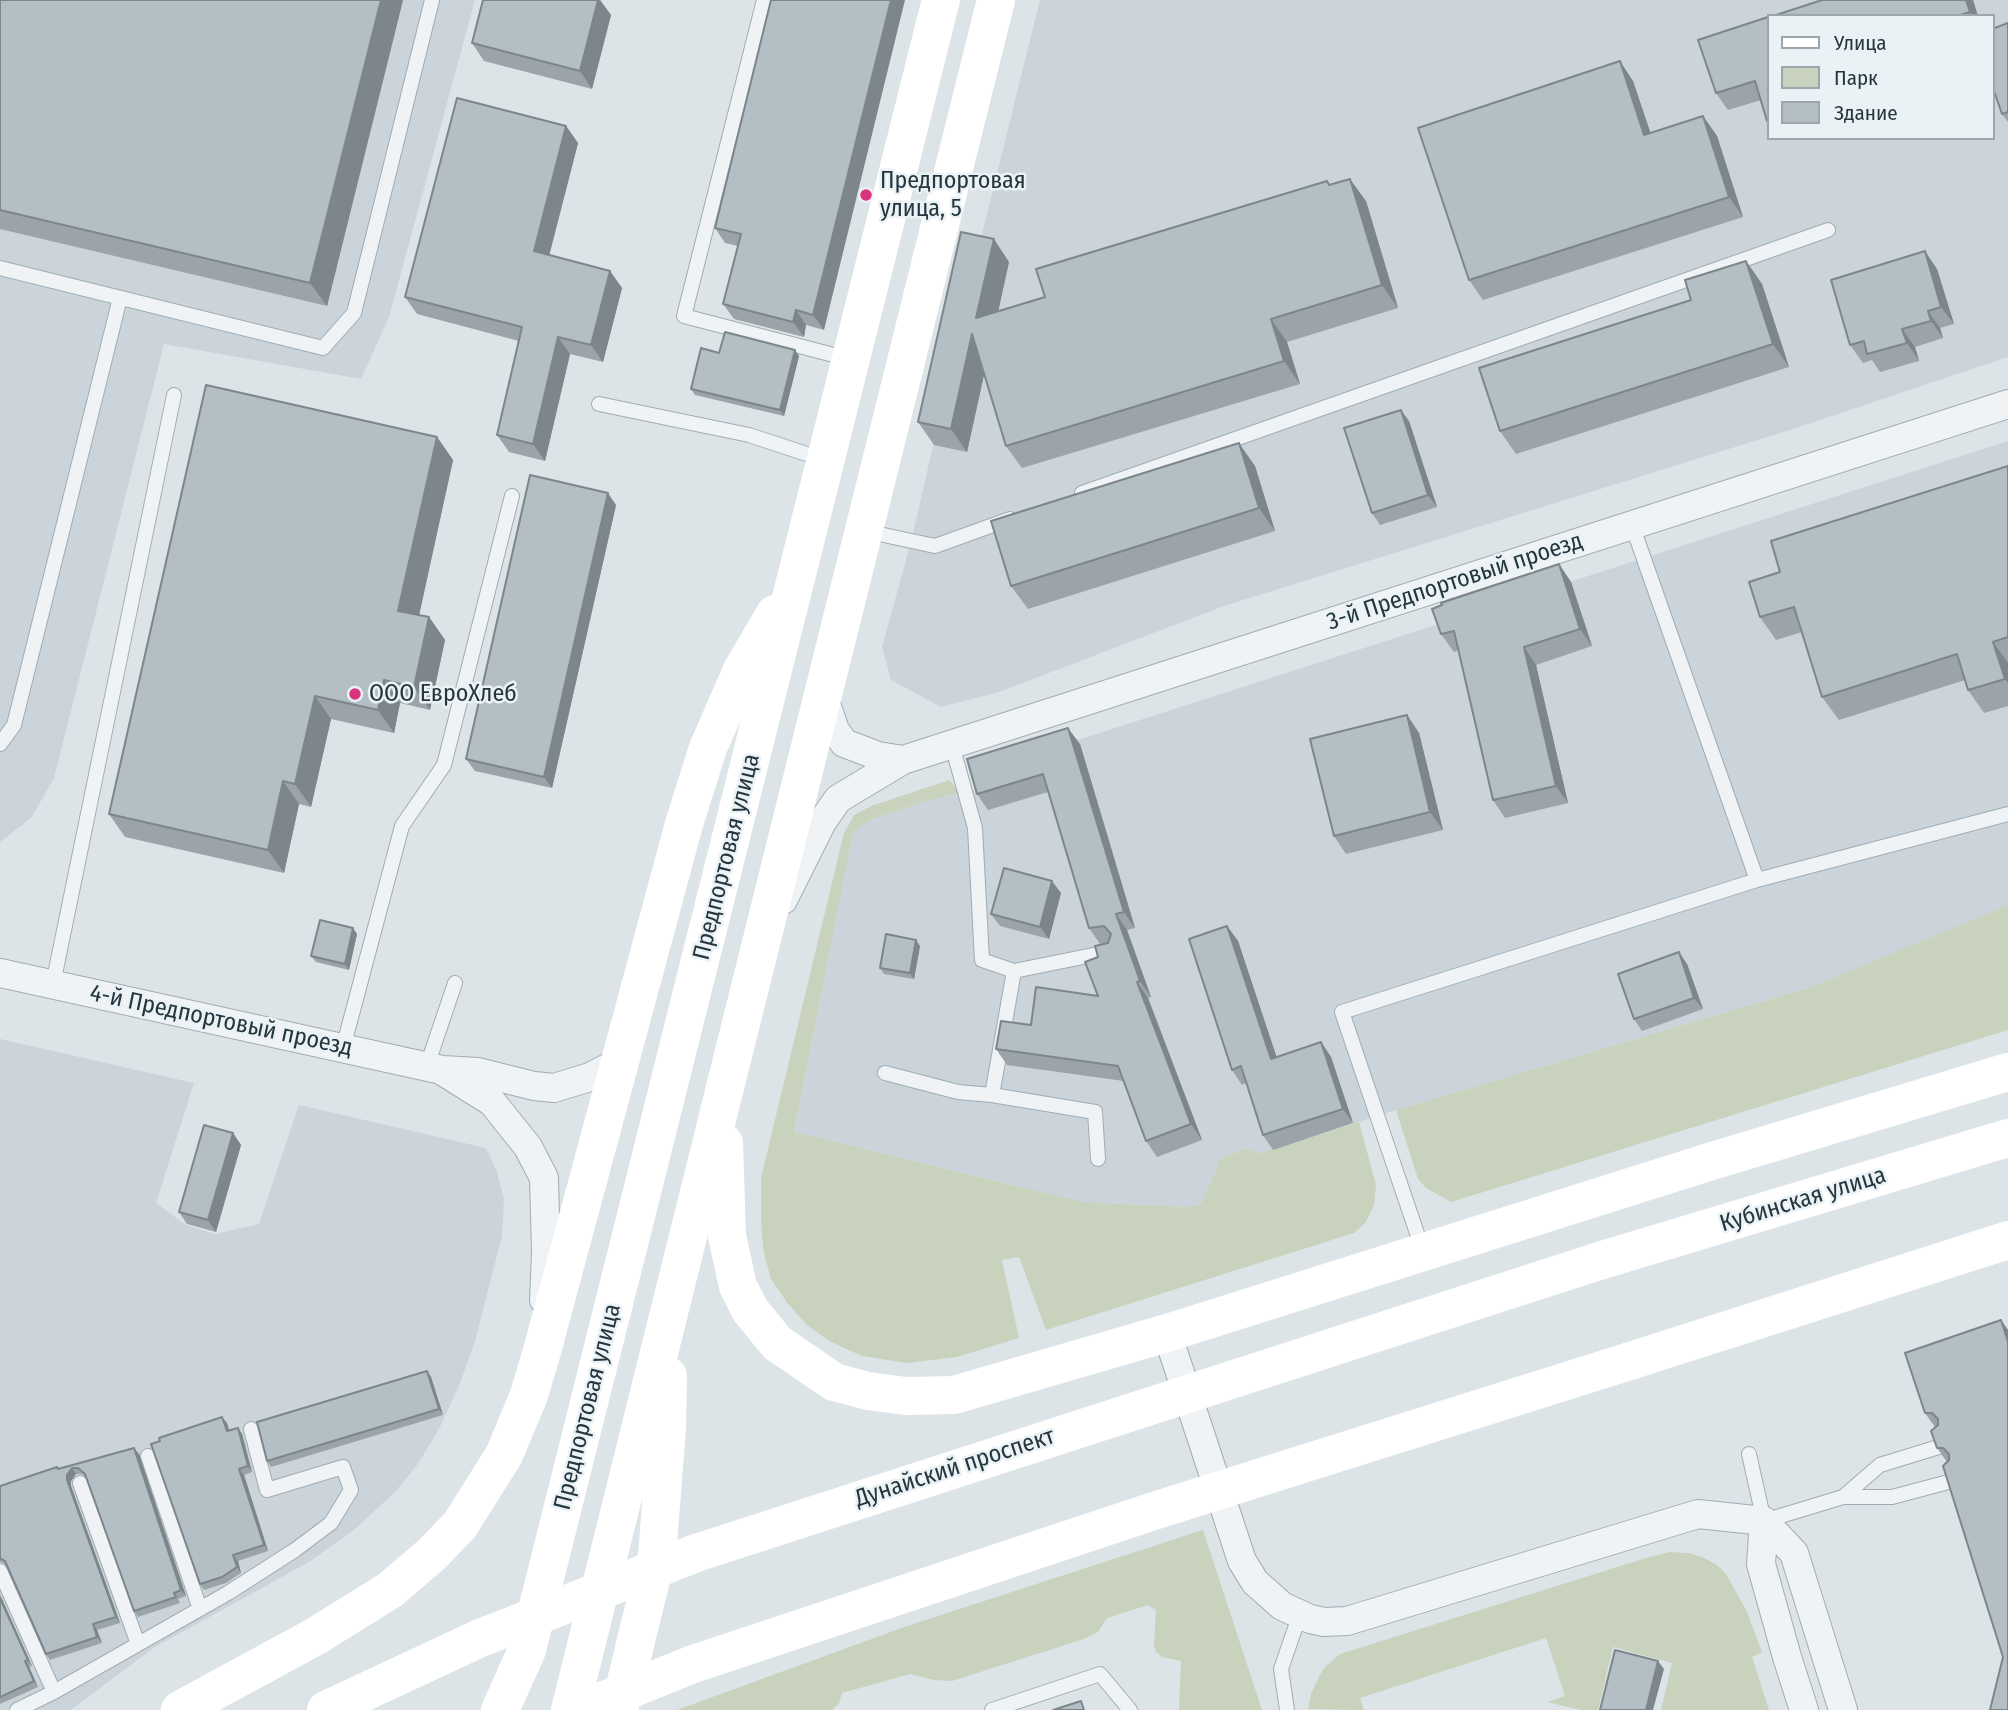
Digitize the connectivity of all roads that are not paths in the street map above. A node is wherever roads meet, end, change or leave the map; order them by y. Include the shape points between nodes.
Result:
1 (432, 0) edge
2 (764, 0) edge
3 (941, 0) edge
4 (996, 0) edge
5 (1828, 230) dead end
6 (0, 268) edge
7 (120, 298) junction
8 (851, 359) junction
9 (174, 395) dead end
10 (599, 404) dead end
11 (2008, 404) edge
12 (826, 461) junction
13 (512, 496) dead end
14 (1064, 499) edge
15 (1025, 513) edge
16 (1633, 525) junction
17 (864, 531) junction
18 (796, 579) junction
19 (823, 695) junction
20 (0, 744) edge
21 (952, 745) junction
22 (903, 760) junction
23 (2008, 814) edge
24 (1757, 880) junction
25 (760, 945) junction
26 (1113, 951) edge
27 (1014, 971) junction
28 (0, 973) edge
29 (455, 983) dead end
30 (53, 984) junction
31 (343, 1048) junction
32 (619, 1062) junction
33 (434, 1068) junction
34 (2008, 1072) edge
35 (885, 1073) dead end
36 (992, 1095) junction
37 (723, 1096) junction
38 (2008, 1138) edge
39 (1098, 1159) dead end
40 (2008, 1240) edge
41 (1423, 1252) junction
42 (1599, 1261) joint
43 (669, 1307) junction
44 (1167, 1334) junction
45 (542, 1351) junction
46 (251, 1429) dead end
47 (1945, 1445) edge
48 (1749, 1454) dead end
49 (148, 1456) dead end
50 (1956, 1480) edge
51 (80, 1483) dead end
52 (1843, 1497) junction
53 (1764, 1521) junction
54 (0, 1571) edge
55 (200, 1609) junction
56 (1300, 1614) junction
57 (138, 1644) junction
58 (54, 1692) junction
59 (17, 1710) edge
60 (180, 1710) edge
61 (326, 1710) edge
62 (500, 1710) edge
63 (570, 1710) edge
64 (579, 1710) edge
65 (619, 1710) edge
66 (992, 1710) edge
67 (1130, 1710) edge
68 (1287, 1710) edge
69 (1804, 1710) edge
70 (1843, 1710) edge

1 - 7 lane via 354,313 324,348
2 - 8 lane via 684,316
3 - 8 main road, Предпортовая улица
4 - 17 main road
5 - 14 lane
6 - 7 lane
7 - 20 lane via 14,725
8 - 12 main road, Предпортовая улица
9 - 30 lane
10 - 12 lane via 749,435
11 - 16 street, 3-й Предпортовый проезд
12 - 18 main road, Предпортовая улица
13 - 31 lane via 444,765 402,826
15 - 17 lane via 935,546
16 - 21 street, 3-й Предпортовый проезд
16 - 24 lane
17 - 19 main road
18 - 32 main road via 742,670 708,748
18 - 62 main road, Предпортовая улица via 527,1650
19 - 22 street, 3-й Предпортовый проезд via 835,730 845,743 869,754
19 - 25 main road
21 - 22 street, 3-й Предпортовый проезд
21 - 27 lane via 975,828 982,960
22 - 25 street, 3-й Предпортовый проезд via 838,799
23 - 24 lane
24 - 41 lane via 1342,1012
25 - 37 main road
26 - 27 lane
27 - 36 lane
28 - 30 street, 4-й Предпортовый проезд
29 - 33 lane
30 - 31 street, 4-й Предпортовый проезд
31 - 33 street, 4-й Предпортовый проезд
32 - 33 street via 554,1088
32 - 45 main road
33 - 45 street via 492,1102 528,1147 544,1178
34 - 41 main road
35 - 36 lane via 958,1092
36 - 39 lane via 1094,1112
37 - 43 main road
37 - 44 main road via 727,1236 738,1286 750,1310 777,1343 834,1382 906,1396 954,1395
38 - 42 main road, Кубинская улица
40 - 64 main road, bridge via 1160,1509 706,1659
41 - 44 main road
42 - 61 main road, Дунайский проспект, bridge via 696,1553 478,1639
43 - 63 main road
43 - 65 main road via 667,1429 657,1555
44 - 56 street via 1242,1561 1268,1595
45 - 60 main road via 504,1455 460,1525 432,1554 390,1590 316,1636
46 - 55 lane via 267,1490 344,1466 351,1490 331,1523
47 - 52 lane via 1880,1465
48 - 53 lane
49 - 55 lane
50 - 52 lane via 1892,1497
51 - 57 lane
52 - 53 lane
53 - 56 street via 1698,1514 1372,1615 1324,1622
53 - 69 street via 1761,1564
53 - 70 street via 1794,1553
54 - 58 lane
55 - 57 lane
56 - 68 lane via 1281,1669
57 - 58 lane
58 - 59 lane
66 - 67 lane via 1100,1674

